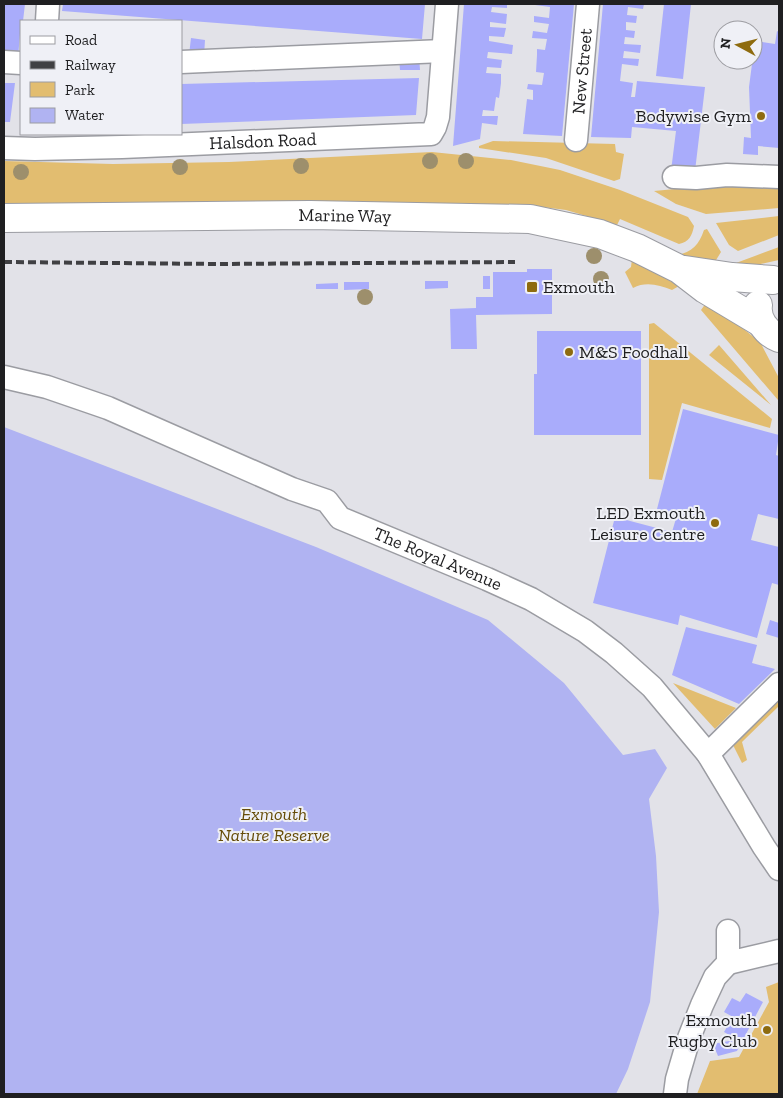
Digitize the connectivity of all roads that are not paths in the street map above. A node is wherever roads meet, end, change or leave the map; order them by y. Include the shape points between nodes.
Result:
1 (48, 4) edge
2 (447, 4) edge
3 (588, 4) edge
4 (47, 20) edge
5 (443, 51) junction
6 (4, 62) edge
7 (20, 62) edge
8 (182, 62) edge
9 (576, 140) dead end
10 (35, 142) edge
11 (4, 148) edge
12 (674, 177) dead end
13 (779, 177) edge
14 (4, 218) edge
15 (678, 270) junction
16 (776, 279) edge
17 (773, 336) edge
18 (4, 377) edge
19 (779, 684) edge
20 (708, 754) junction
21 (779, 869) edge
22 (728, 931) dead end
23 (779, 951) edge
24 (728, 963) junction
25 (675, 1094) edge

1 - 4 street
2 - 5 street
3 - 9 street, New Street
5 - 8 street
5 - 10 street, Halsdon Road via 438,117 432,134 122,147
6 - 7 street
10 - 11 street, Halsdon Road
12 - 13 street
14 - 15 highway, Marine Way via 310,215 530,219 600,234 637,248
15 - 16 highway, Marine Way
15 - 17 highway, Marine Way
16 - 17 highway via 764,288 758,299 757,311
18 - 20 street, The Royal Avenue via 47,387 108,408 327,502 340,518 531,599 585,631 614,653 652,687
19 - 20 street
20 - 21 street, The Royal Avenue
22 - 24 street
23 - 24 street
24 - 25 street via 715,977 702,1005 689,1038

